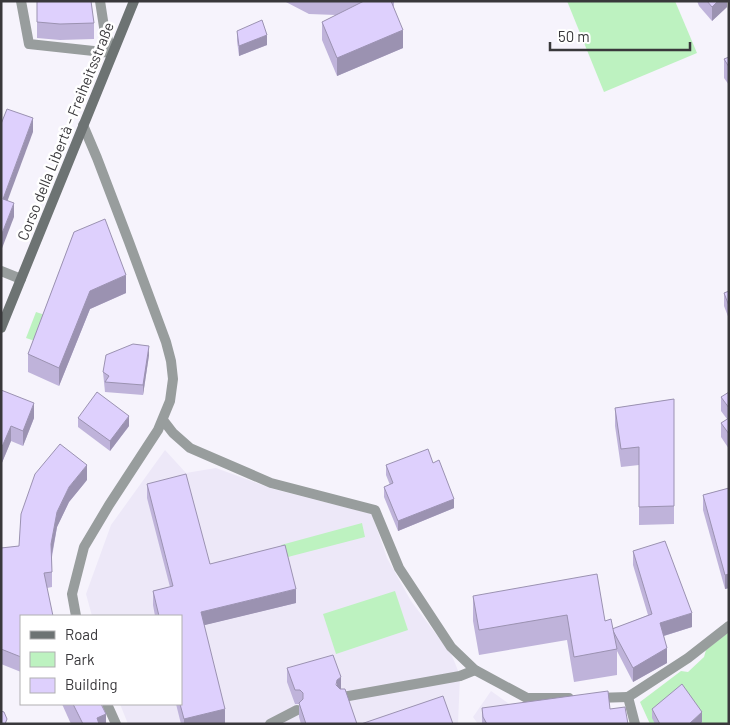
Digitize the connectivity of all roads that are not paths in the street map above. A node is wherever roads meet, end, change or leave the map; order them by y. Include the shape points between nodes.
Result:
1 (21, 1) edge
2 (100, 1) edge
3 (134, 1) edge
4 (112, 53) junction
5 (82, 125) junction
6 (1, 271) edge
7 (21, 279) junction
8 (1, 328) edge
9 (163, 420) junction
10 (76, 615) edge
11 (729, 626) edge
12 (475, 670) junction
13 (343, 697) edge
14 (628, 697) junction
15 (107, 705) edge
16 (297, 710) edge
17 (116, 724) edge
18 (270, 724) edge
19 (635, 724) edge

1 - 4 street via 29,44
2 - 4 street
3 - 4 main road, Corso della Libertà - Freiheitsstraße
4 - 5 main road, Corso della Libertà - Freiheitsstraße
5 - 7 main road, Corso della Libertà - Freiheitsstraße
5 - 9 street via 166,342 173,379
6 - 7 street
7 - 8 main road, Corso della Libertà - Freiheitsstraße
9 - 10 street via 84,547 72,594
9 - 12 street via 190,448 271,483 375,510 399,568 451,647
11 - 14 street via 688,658
12 - 13 street via 460,676
12 - 14 street via 527,698
14 - 19 street
15 - 17 street
16 - 18 street

